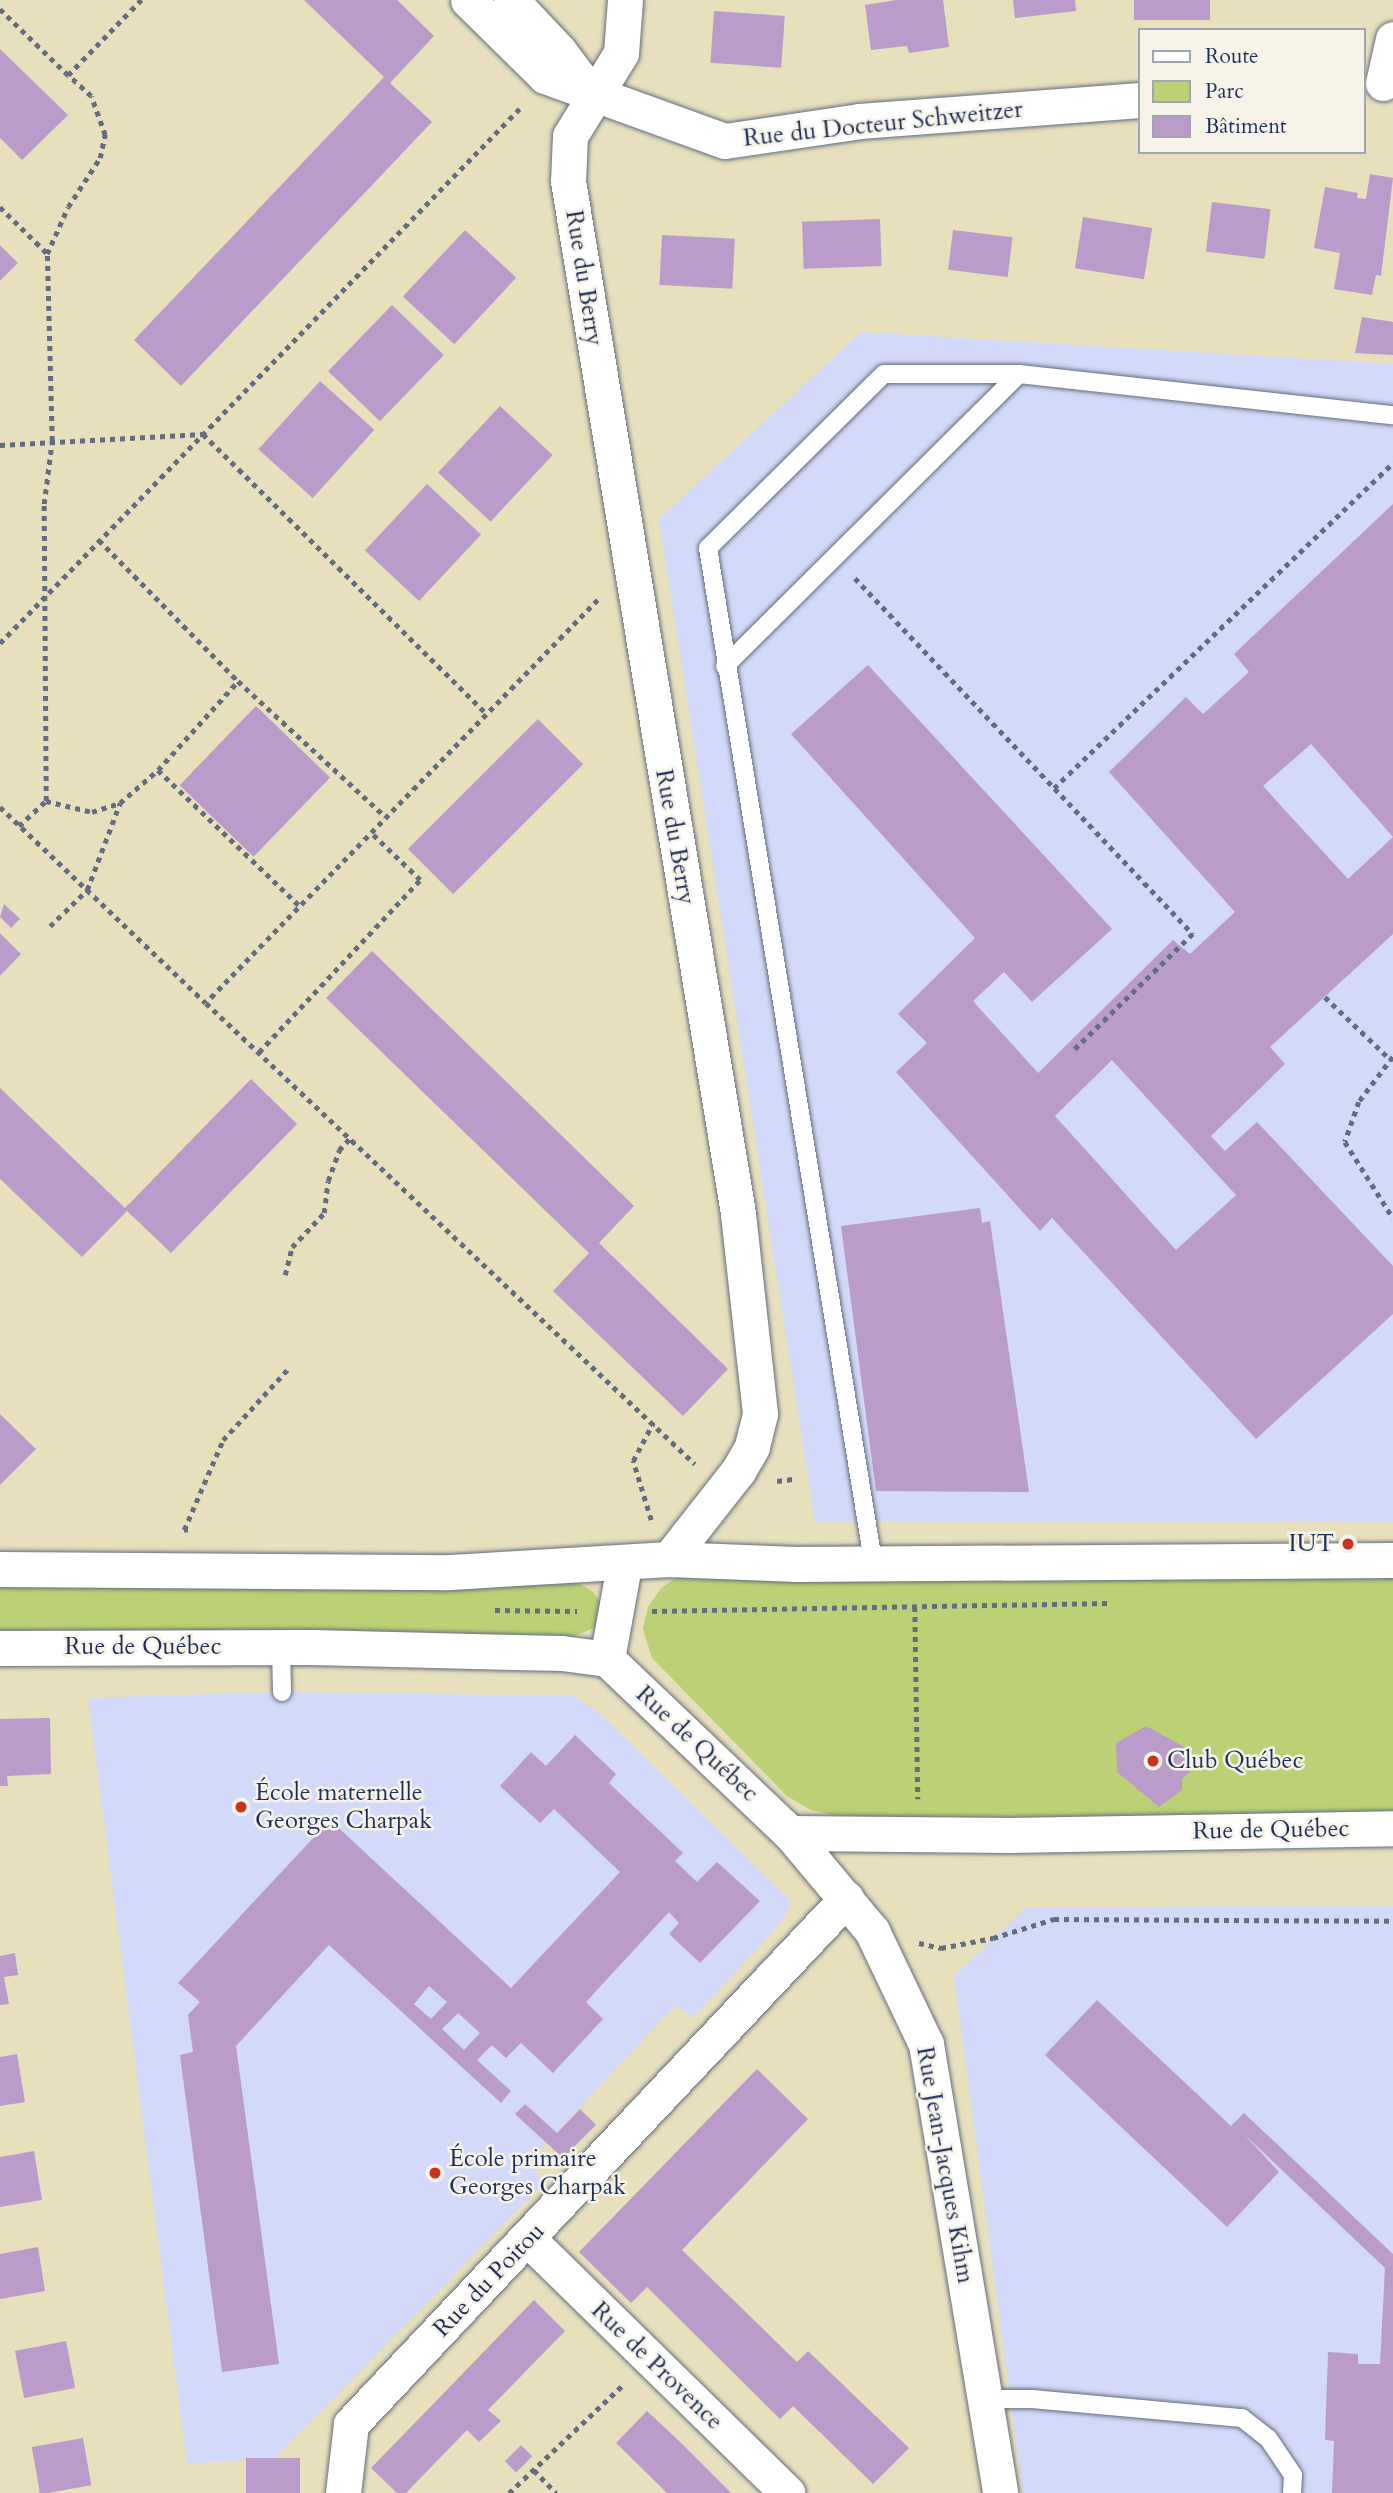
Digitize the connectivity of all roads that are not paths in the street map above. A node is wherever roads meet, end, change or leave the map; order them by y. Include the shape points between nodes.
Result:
1 (468, 0) edge
2 (511, 0) edge
3 (625, 0) edge
4 (1393, 39) edge
5 (1380, 84) edge
6 (592, 95) junction
7 (1138, 100) edge
8 (1019, 374) junction
9 (1393, 415) edge
10 (725, 666) junction
11 (662, 1544) junction
12 (1393, 1560) edge
13 (873, 1561) junction
14 (624, 1565) junction
15 (0, 1569) edge
16 (281, 1647) junction
17 (0, 1648) edge
18 (607, 1659) junction
19 (282, 1692) dead end
20 (1393, 1828) edge
21 (790, 1833) junction
22 (846, 1899) junction
23 (528, 2239) junction
24 (985, 2399) junction
25 (343, 2493) edge
26 (787, 2493) edge
27 (1000, 2493) edge
28 (1292, 2493) edge

1 - 6 street, Rue du Docteur Schweitzer via 545,76
2 - 6 street
3 - 6 street, Rue du Berry via 621,52
4 - 5 street
6 - 7 street, Rue du Docteur Schweitzer via 725,141 860,121
6 - 11 street, Rue du Berry via 570,136 568,181 738,1214 760,1414 752,1447 738,1471
8 - 9 lane
8 - 10 lane
8 - 10 lane via 884,374 708,548
10 - 13 lane
11 - 13 street
11 - 14 street
12 - 13 street
14 - 15 street via 450,1572
14 - 18 street
16 - 17 street, Rue de Québec
16 - 18 street, Rue de Québec via 562,1653
16 - 19 lane
18 - 21 street, Rue de Québec
20 - 21 street, Rue de Québec
21 - 22 street, Rue Jean-Jacques Kihm
22 - 23 street, Rue du Poitou
22 - 24 street, Rue Jean-Jacques Kihm via 872,1931 926,2045
23 - 25 street, Rue du Poitou via 351,2424
23 - 26 street, Rue de Provence
24 - 27 street, Rue Jean-Jacques Kihm
24 - 28 lane via 1242,2418 1268,2438 1293,2475

